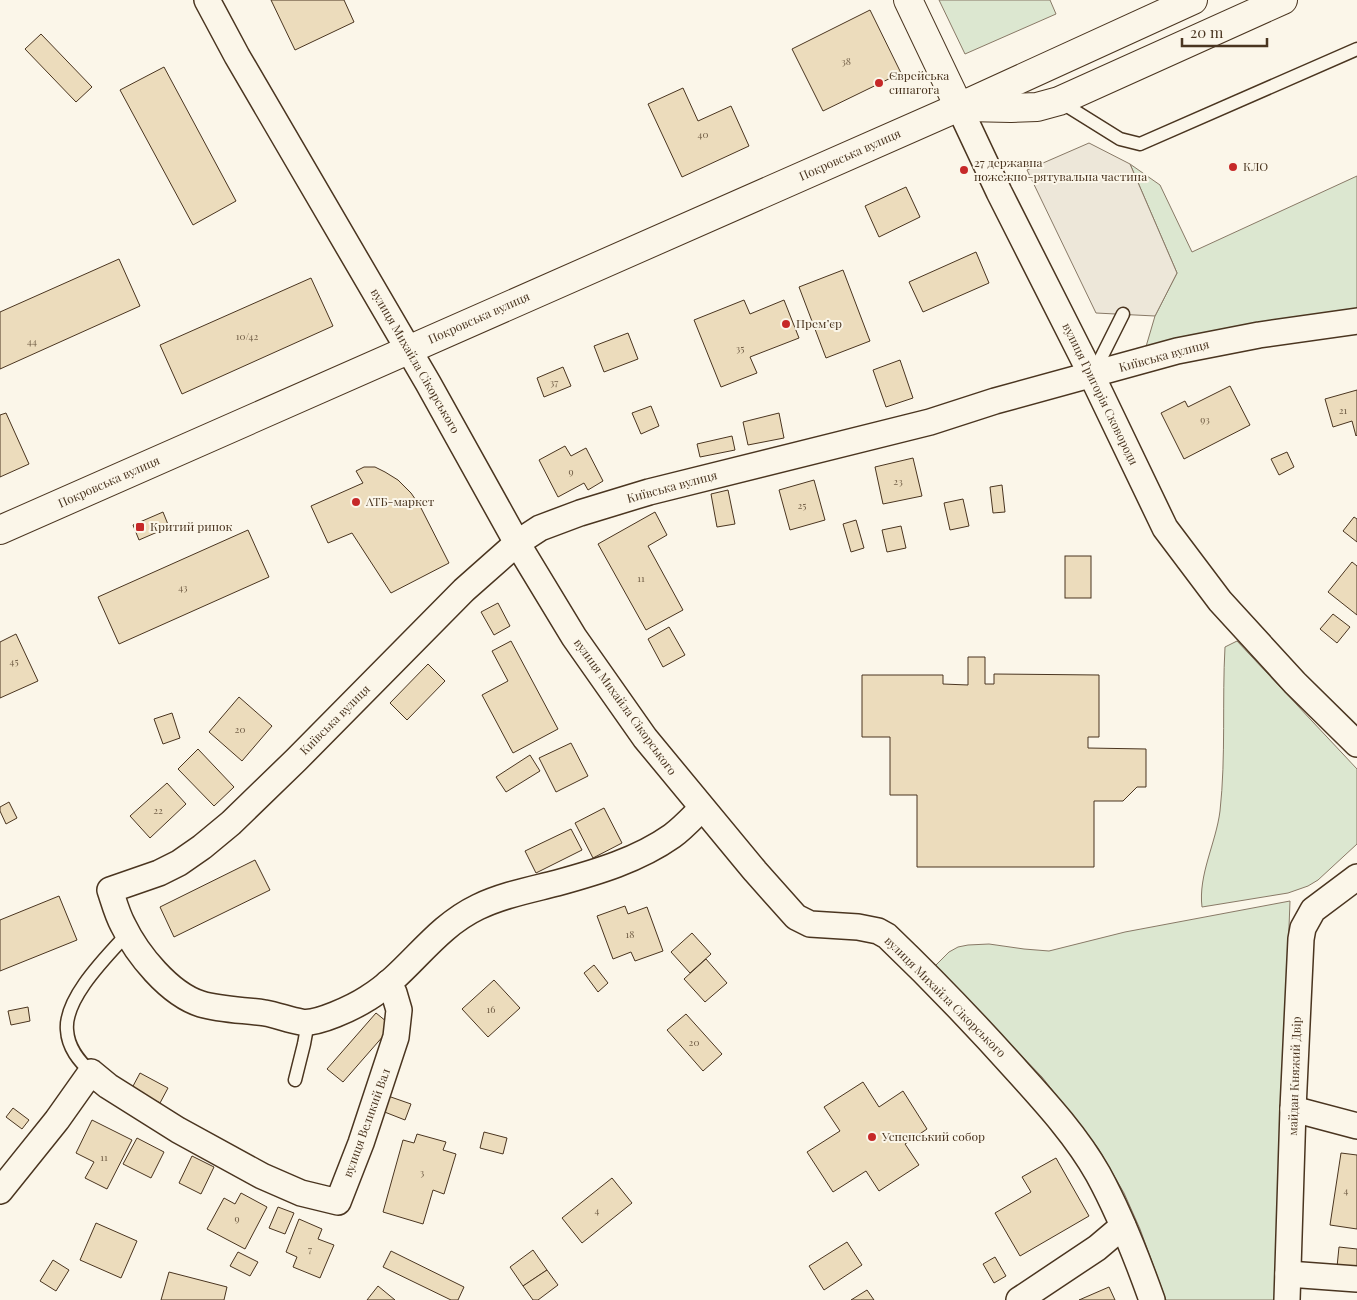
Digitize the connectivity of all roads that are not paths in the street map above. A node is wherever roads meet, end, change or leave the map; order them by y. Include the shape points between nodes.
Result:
1 (207, 0) edge
2 (908, 0) edge
3 (1194, 0) edge
4 (1284, 0) edge
5 (1357, 49) edge
6 (1059, 101) junction
7 (959, 107) junction
8 (1123, 314) dead end
9 (1357, 320) edge
10 (408, 349) junction
11 (1092, 376) junction
12 (0, 530) edge
13 (517, 543) junction
14 (1357, 744) edge
15 (702, 808) junction
16 (1357, 877) edge
17 (128, 934) junction
18 (388, 983) junction
19 (308, 1022) junction
20 (92, 1072) junction
21 (295, 1080) dead end
22 (1293, 1109) junction
23 (1357, 1126) edge
24 (0, 1191) edge
25 (1123, 1226) junction
26 (1288, 1274) junction
27 (1357, 1279) edge
28 (1019, 1300) edge
29 (1152, 1300) edge
30 (1287, 1300) edge

1 - 10 street, вулиця Михайла Сікорського
2 - 7 main road, вулиця Григорія Сковороди
3 - 7 main road, Покровська вулиця
4 - 6 main road, Покровська вулиця
5 - 6 lane via 1140,144 1120,139
6 - 7 main road, Покровська вулиця via 1037,107
7 - 10 main road, Покровська вулиця
7 - 11 street, вулиця Григорія Сковороди
8 - 11 lane
9 - 11 street, Київська вулиця via 1214,343
10 - 12 main road, Покровська вулиця
10 - 13 street, вулиця Михайла Сікорського
11 - 13 street, Київська вулиця via 930,422 649,492 540,528
11 - 14 street, вулиця Григорія Сковороди via 1152,503 1178,548 1220,602
13 - 15 street, вулиця Михайла Сікорського via 598,674
13 - 17 street, Київська вулиця via 464,590 231,823 178,863 110,890
15 - 18 street via 673,836 634,858 501,898 460,917 442,930
15 - 25 street, вулиця Михайла Сікорського via 796,917 810,924 878,931 921,969 1054,1111 1098,1174
16 - 22 street, майдан Княжий Двір via 1313,910 1304,928
17 - 19 street via 157,973 191,1000 215,1008
17 - 20 lane via 87,982 67,1021 67,1035 73,1050
18 - 19 street via 363,1001 321,1020
18 - 20 street, вулиця Великий Вал via 399,1010 396,1037 338,1202 301,1193 262,1176 170,1126
19 - 21 lane
20 - 24 street
22 - 23 street
22 - 26 street, майдан Княжий Двір
25 - 28 street via 1097,1248
25 - 29 street, вулиця Михайла Сікорського
26 - 27 street
26 - 30 street, майдан Княжий Двір

